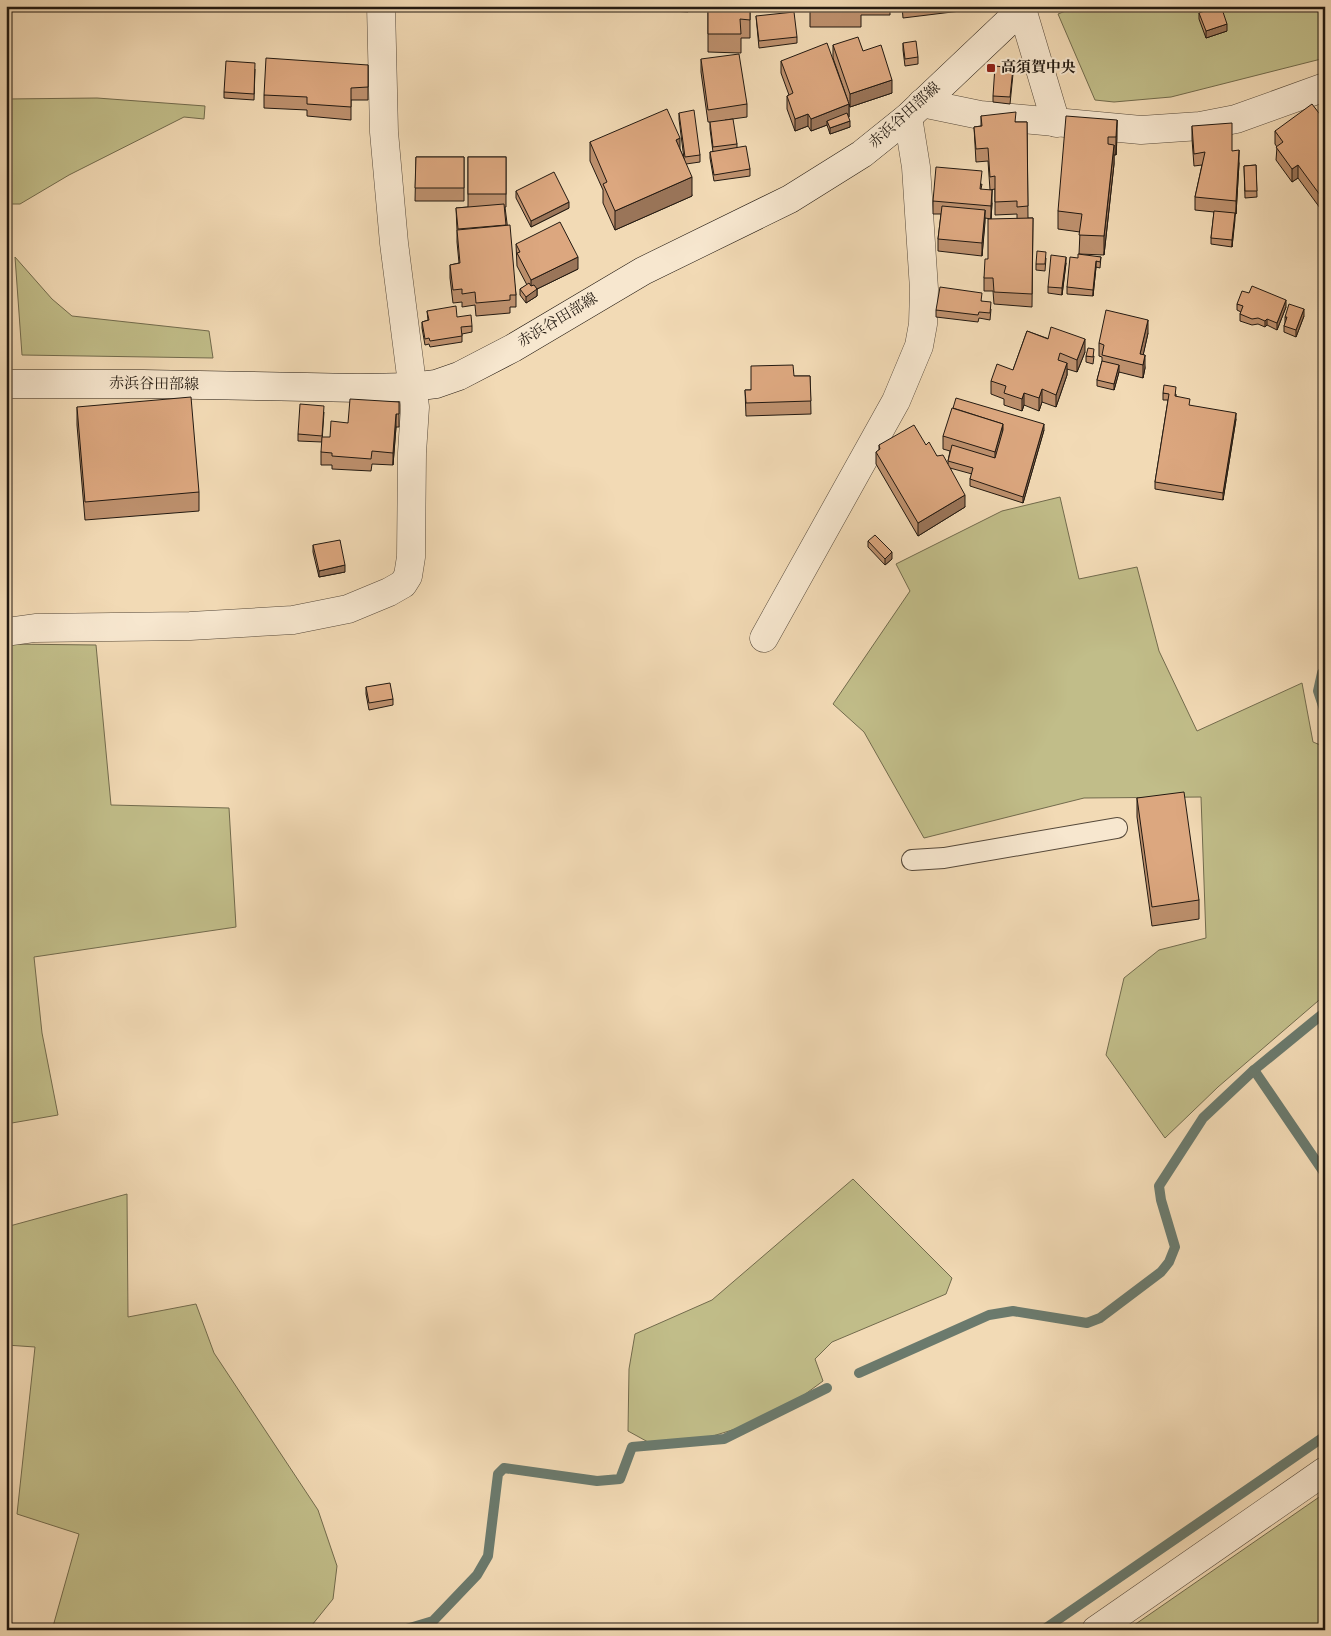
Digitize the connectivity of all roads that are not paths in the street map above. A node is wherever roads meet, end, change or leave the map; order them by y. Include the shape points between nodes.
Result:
1 (381, 6) edge
2 (1024, 7) edge
3 (1325, 87) edge
4 (915, 110) junction
5 (1056, 123) junction
6 (6, 384) edge
7 (412, 387) junction
8 (6, 632) edge
9 (764, 638) dead end
10 (1117, 828) dead end
11 (912, 860) dead end
12 (1325, 1471) edge
13 (1096, 1630) edge

1 - 7 street via 384,132
2 - 4 street, 赤浜谷田部線
2 - 5 street
3 - 5 street via 1236,119 1200,126 1141,130
4 - 5 street
4 - 7 street, 赤浜谷田部線 via 862,154 790,199 643,271 459,376 436,384
4 - 9 street via 924,289 919,346 896,401
6 - 7 street, 赤浜谷田部線
7 - 8 street via 415,407 411,558 403,584 348,609 293,620 190,626 34,628
10 - 11 lane via 944,858
12 - 13 street

